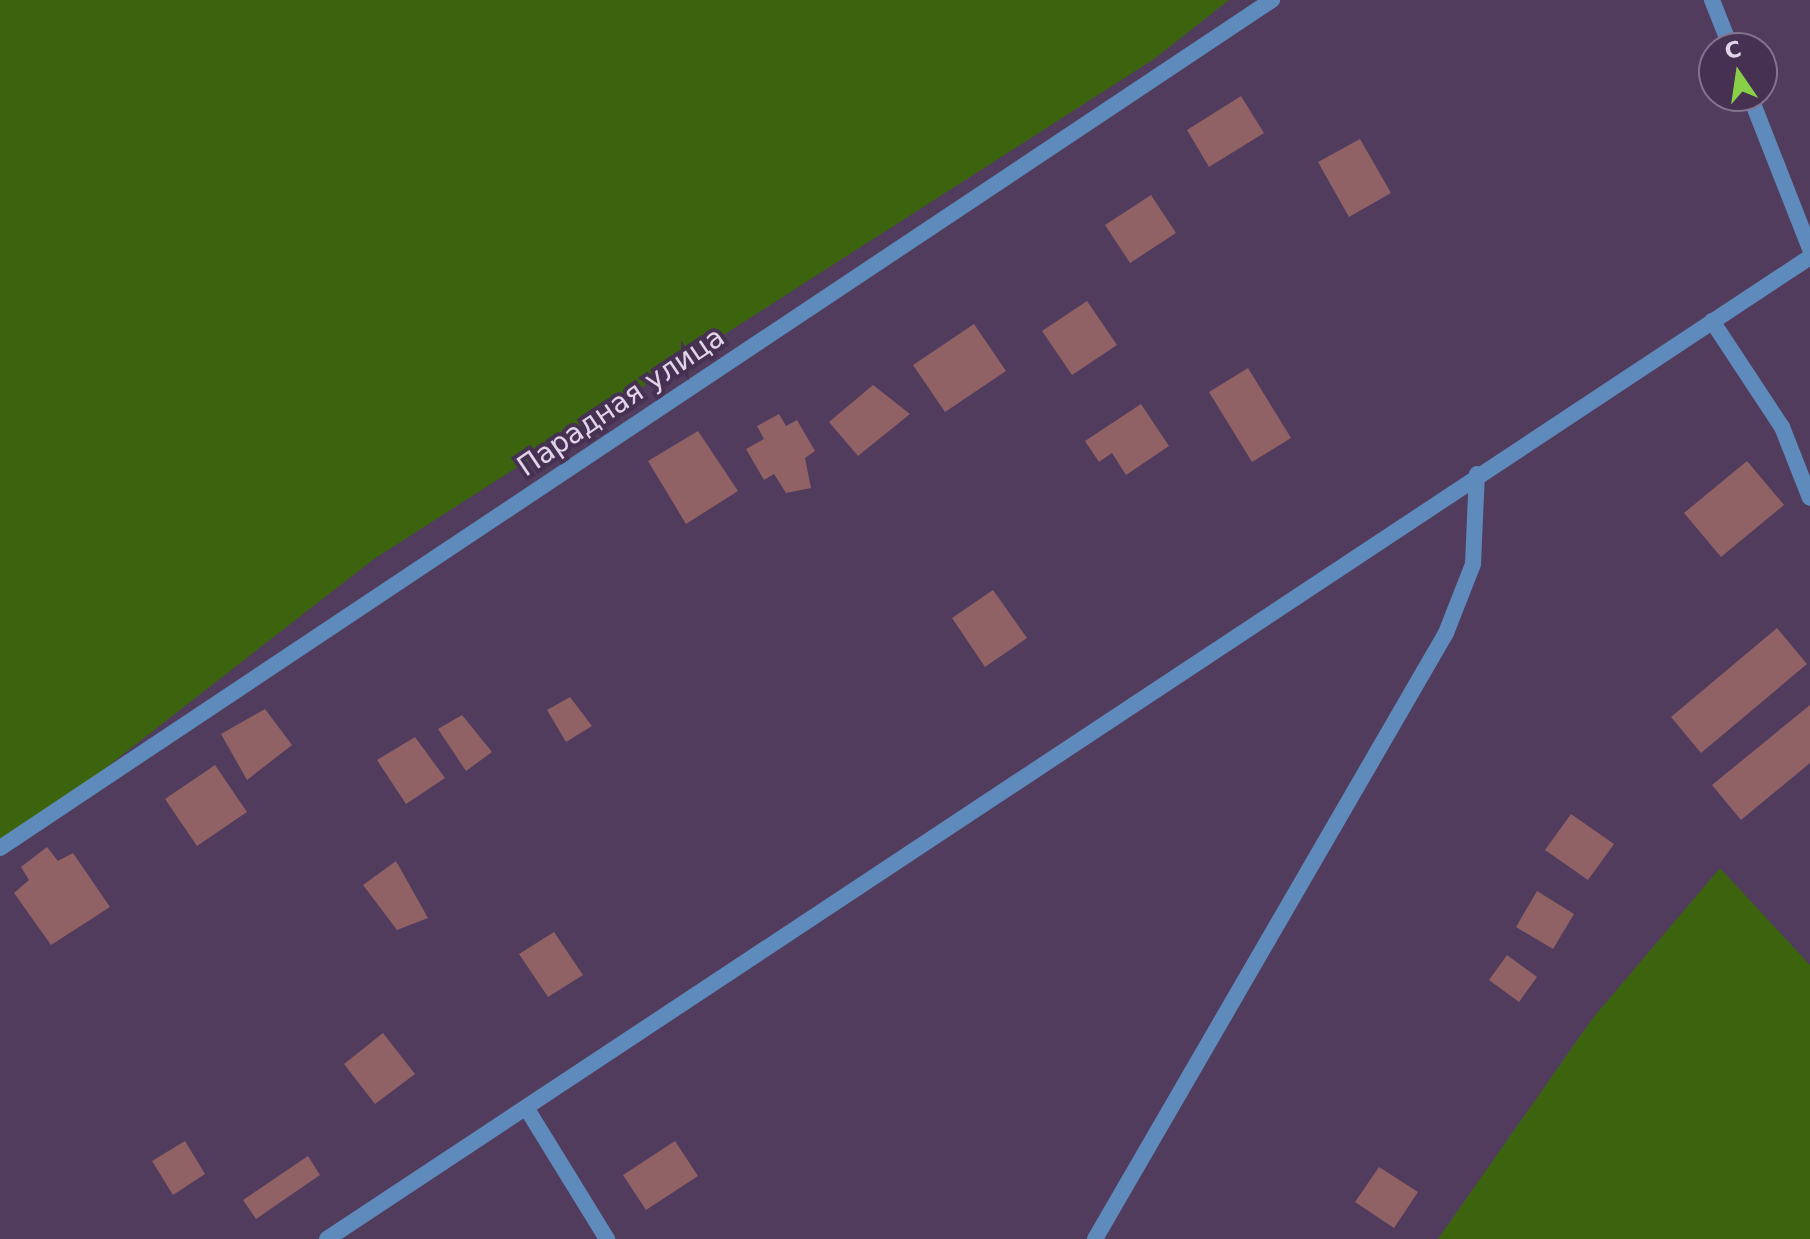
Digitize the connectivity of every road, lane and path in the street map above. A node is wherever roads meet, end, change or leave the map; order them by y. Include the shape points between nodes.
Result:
1 (1272, 0) edge
2 (1712, 0) edge
3 (1725, 32) edge
4 (1756, 112) edge
5 (1810, 249) edge
6 (1810, 257) edge
7 (1712, 321) junction
8 (1477, 474) junction
9 (1810, 498) edge
10 (0, 848) edge
11 (527, 1109) junction
12 (327, 1239) edge
13 (607, 1239) edge
14 (1095, 1239) edge

1 - 10 street, Парадная улица
2 - 3 street
4 - 5 street
6 - 7 street
7 - 8 street
7 - 9 street via 1782,427
8 - 11 street
8 - 14 street via 1473,564 1446,633
11 - 12 street
11 - 13 street

